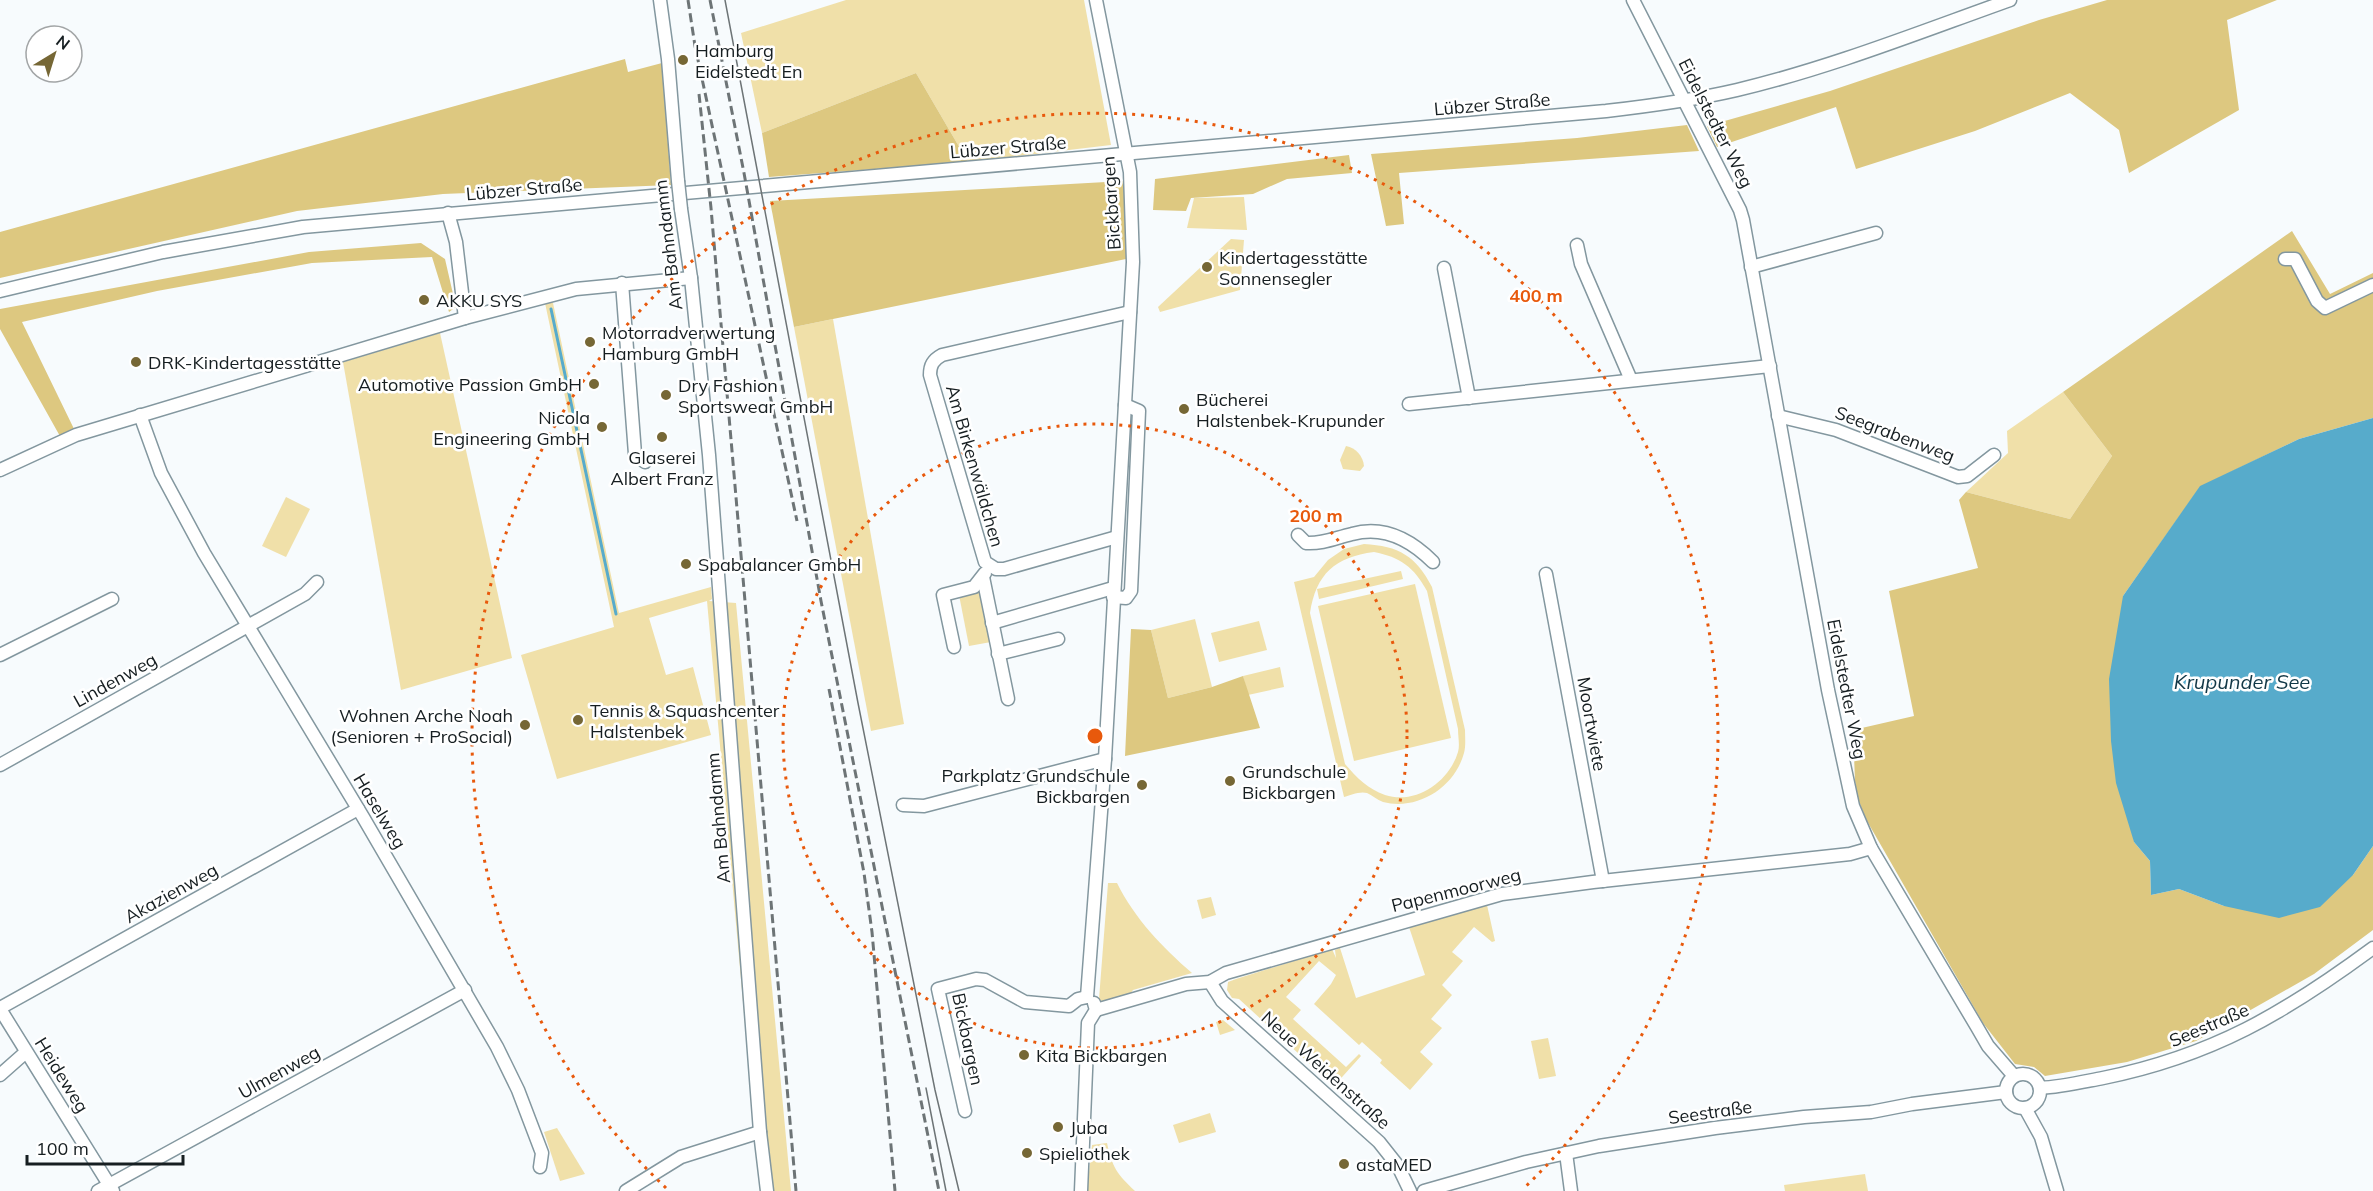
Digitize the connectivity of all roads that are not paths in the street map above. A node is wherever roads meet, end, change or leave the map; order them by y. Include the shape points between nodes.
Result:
1 (660, 0) edge
2 (1096, 0) edge
3 (1633, 0) edge
4 (2010, 0) edge
5 (1683, 101) junction
6 (1127, 154) junction
7 (448, 213) junction
8 (1876, 233) dead end
9 (1577, 245) dead end
10 (2285, 259) dead end
11 (1751, 267) junction
12 (1444, 268) dead end
13 (691, 278) junction
14 (622, 283) junction
15 (2373, 285) edge
16 (0, 291) edge
17 (1130, 312) junction
18 (465, 318) junction
19 (1770, 366) junction
20 (1631, 380) junction
21 (1469, 398) junction
22 (1409, 404) dead end
23 (1125, 405) junction
24 (140, 415) junction
25 (1778, 416) junction
26 (1994, 455) dead end
27 (645, 462) dead end
28 (0, 470) edge
29 (1298, 535) dead end
30 (1117, 537) junction
31 (1433, 562) dead end
32 (986, 572) junction
33 (1546, 574) dead end
34 (317, 582) dead end
35 (1113, 592) junction
36 (112, 599) dead end
37 (992, 623) junction
38 (248, 627) junction
39 (1058, 639) dead end
40 (954, 647) dead end
41 (998, 654) junction
42 (0, 655) edge
43 (1008, 699) dead end
44 (1105, 759) junction
45 (0, 765) edge
46 (903, 805) dead end
47 (358, 809) junction
48 (1871, 848) junction
49 (1603, 881) junction
50 (2373, 948) edge
51 (1210, 982) junction
52 (465, 990) junction
53 (1087, 997) junction
54 (0, 1008) edge
55 (1096, 1010) junction
56 (26, 1052) junction
57 (0, 1075) edge
58 (2014, 1076) junction
59 (2040, 1088) junction
60 (2006, 1092) junction
61 (2025, 1108) junction
62 (965, 1111) dead end
63 (760, 1132) junction
64 (1566, 1153) junction
65 (540, 1167) dead end
66 (107, 1189) edge
67 (626, 1191) edge
68 (767, 1191) edge
69 (1081, 1191) edge
70 (1410, 1191) edge
71 (1424, 1191) edge
72 (1571, 1191) edge
73 (2057, 1191) edge

1 - 13 street, Am Bahndamm, bridge
2 - 6 street, Bickbargen
3 - 5 street, Eidelstedter Weg
4 - 5 street, Lübzer Straße via 1784,77
5 - 6 street, Lübzer Straße
5 - 11 street, Eidelstedter Weg via 1740,210
6 - 7 street, Lübzer Straße
6 - 17 street, Bickbargen
7 - 16 street, Lübzer Straße via 292,229 163,252
7 - 18 street via 456,242
8 - 11 street
9 - 20 street via 1581,264
10 - 15 street via 2295,259 2317,301 2325,308
11 - 19 street, Eidelstedter Weg
12 - 21 street
13 - 14 street
13 - 63 street, Am Bahndamm via 709,455
14 - 18 street via 576,289
14 - 27 street via 635,454
17 - 23 street, Bickbargen
17 - 32 street, Am Birkenwäldchen via 942,355 932,363 930,375
18 - 24 street
19 - 20 street
19 - 25 street, Eidelstedter Weg
20 - 21 street
21 - 22 street
23 - 30 street, Bickbargen
23 - 35 street via 1139,411 1131,591 1126,598
24 - 28 street via 76,435
24 - 38 street, Haselweg via 161,473
25 - 26 street, Seegrabenweg via 1836,430 1958,477 1967,476
25 - 48 street, Eidelstedter Weg via 1848,790
29 - 31 street via 1305,543 1318,543 1354,533 1382,531 1405,539
30 - 32 street, Am Birkenwäldchen
30 - 35 street, Bickbargen
32 - 37 street, Am Birkenwäldchen
32 - 40 street, Am Birkenwäldchen via 974,587 943,595
33 - 49 street, Moortwiete
34 - 38 street, Lindenweg via 305,594
35 - 37 street
35 - 44 street, Bickbargen
36 - 42 street
37 - 41 street, Am Birkenwäldchen
38 - 45 street, Lindenweg
38 - 47 street, Haselweg
39 - 41 street
41 - 43 street, Am Birkenwäldchen
44 - 46 street via 924,806
44 - 53 street, Bickbargen
47 - 52 street, Haselweg
47 - 54 street, Akazienweg
48 - 49 street, Papenmoorweg via 1839,856
48 - 58 street, Eidelstedter Weg via 1988,1046
49 - 51 street, Papenmoorweg via 1494,896 1226,973
50 - 59 street, Seestraße via 2285,1008 2212,1046 2129,1073
51 - 55 street, Papenmoorweg via 1186,984
51 - 70 street, Neue Weidenstraße via 1222,1001 1379,1142 1398,1166
52 - 65 street, Haselweg via 518,1090 542,1153
52 - 66 street, Ulmenweg
53 - 55 street
53 - 62 street, Bickbargen via 1070,1006 1025,1002 976,979 938,989
54 - 56 street, Heideweg
55 - 69 street via 1088,1023
56 - 57 street
56 - 66 street, Heideweg
58 - 59 street via 2027,1074
58 - 60 street
59 - 61 street via 2037,1101
60 - 61 street via 2012,1104
60 - 64 street, Seestraße via 1871,1113 1715,1128
61 - 73 street via 2041,1137
63 - 67 street via 681,1157
63 - 68 street, Am Bahndamm
64 - 71 street, Seestraße
64 - 72 street

